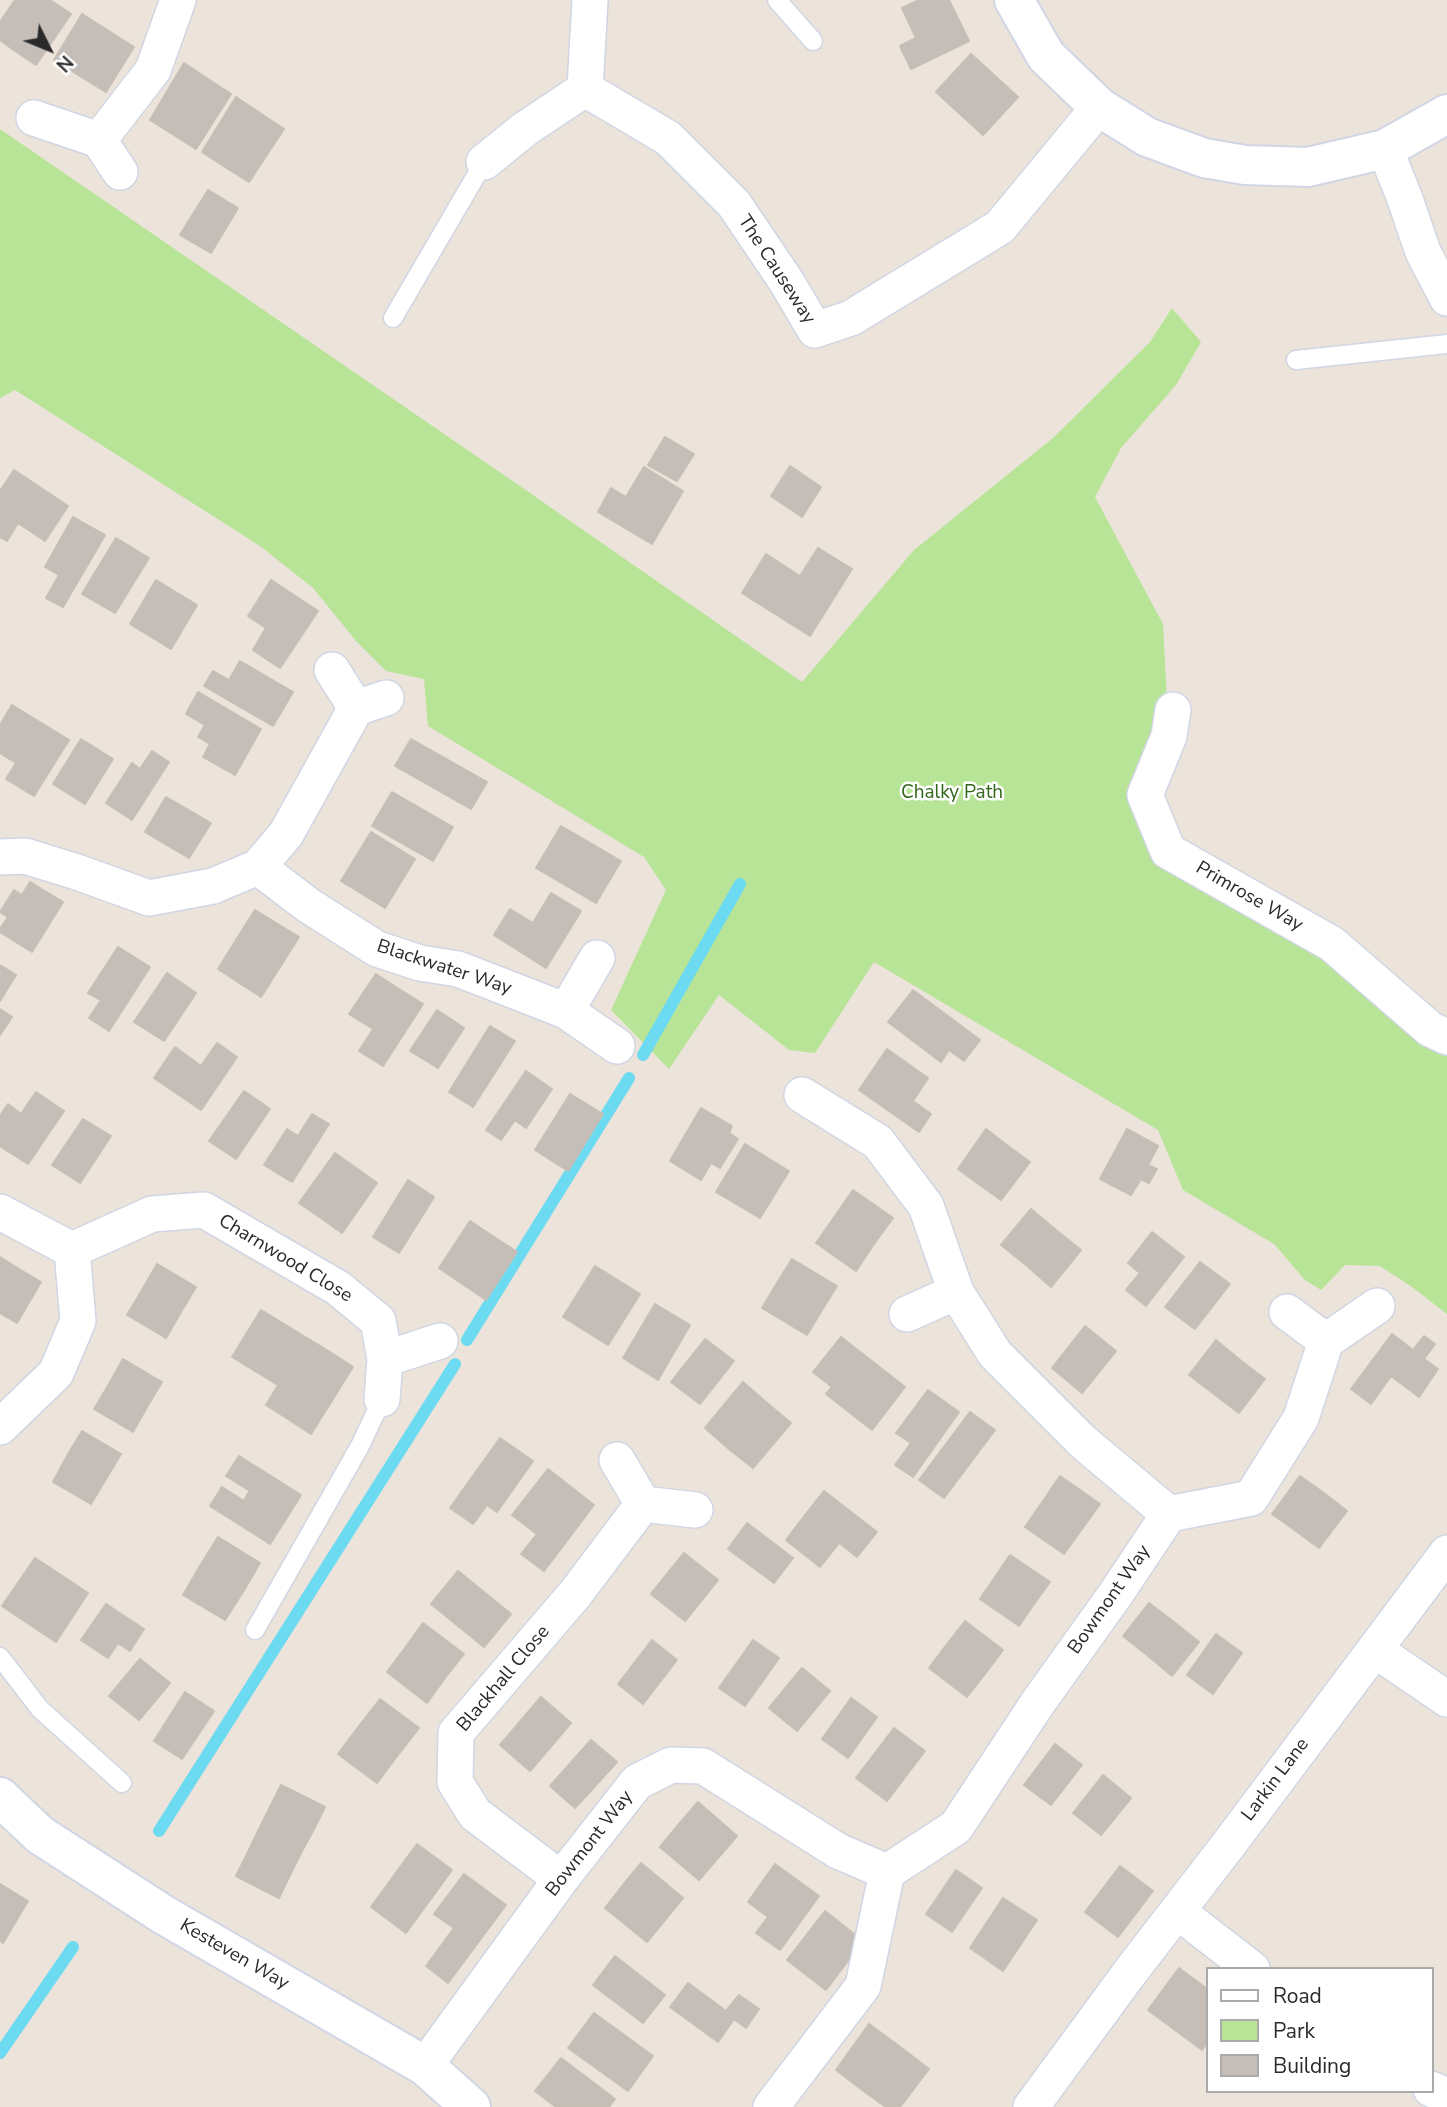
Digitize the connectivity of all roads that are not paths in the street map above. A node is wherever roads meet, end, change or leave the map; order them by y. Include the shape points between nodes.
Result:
1 (178, 0) edge
2 (590, 0) edge
3 (777, 0) edge
4 (1014, 0) edge
5 (813, 41) dead end
6 (585, 89) junction
7 (1099, 107) junction
8 (1447, 114) edge
9 (34, 118) dead end
10 (99, 140) junction
11 (1385, 149) junction
12 (484, 162) joint
13 (120, 173) dead end
14 (1447, 298) edge
15 (393, 318) dead end
16 (1447, 344) edge
17 (1296, 360) dead end
18 (332, 670) dead end
19 (1173, 710) dead end
20 (0, 857) edge
21 (258, 867) junction
22 (597, 958) dead end
23 (566, 1012) junction
24 (1447, 1037) edge
25 (617, 1046) dead end
26 (802, 1095) dead end
27 (0, 1212) edge
28 (72, 1250) junction
29 (957, 1293) junction
30 (1377, 1306) dead end
31 (1287, 1312) dead end
32 (907, 1314) dead end
33 (440, 1341) dead end
34 (1326, 1341) junction
35 (385, 1359) junction
36 (382, 1399) joint
37 (0, 1427) edge
38 (617, 1460) dead end
39 (643, 1504) junction
40 (695, 1510) dead end
41 (1169, 1514) junction
42 (1447, 1553) edge
43 (254, 1630) dead end
44 (1375, 1650) junction
45 (0, 1657) edge
46 (1447, 1699) edge
47 (122, 1783) dead end
48 (0, 1797) edge
49 (887, 1872) junction
50 (561, 1879) junction
51 (1177, 1911) junction
52 (1249, 1967) edge
53 (425, 2066) junction
54 (782, 2103) edge
55 (471, 2107) edge
56 (1031, 2107) edge

1 - 10 street via 153,69
2 - 6 street
3 - 5 lane
4 - 7 street via 1046,56
6 - 7 street, The Causeway via 668,138 734,204 815,330 851,318 1000,227
6 - 12 street
7 - 11 street via 1147,137 1204,158 1245,165 1308,167
8 - 11 street
9 - 10 street
10 - 13 street
11 - 14 street via 1423,252
12 - 15 lane
16 - 17 lane
18 - 21 street via 371,703 286,834
19 - 24 street, Primrose Way via 1146,795 1168,851 1332,944 1430,1030
20 - 21 street via 25,856 149,898 213,886
21 - 23 street, Blackwater Way via 377,948 419,963 458,969
22 - 23 street
23 - 25 street, Blackwater Way
26 - 29 street via 878,1142 926,1206
27 - 28 street
28 - 35 street, Charnwood Close via 152,1214 204,1210 338,1288 378,1321
28 - 37 street via 78,1321 56,1373
29 - 32 street
29 - 41 street via 995,1354 1083,1442
30 - 34 street
31 - 34 street
33 - 35 street
34 - 41 street via 1301,1418 1251,1498
35 - 36 street, Charnwood Close
36 - 43 lane via 360,1446
38 - 39 street
39 - 40 street
39 - 50 street, Blackhall Close via 575,1594 456,1733 455,1782 475,1814
41 - 49 street, Bowmont Way via 956,1827
42 - 44 street, Larkin Lane
44 - 46 street
44 - 51 street, Larkin Lane
45 - 47 lane via 40,1709
48 - 53 street, Kesteven Way via 40,1835 164,1915
49 - 50 street, Bowmont Way via 838,1851 703,1766 671,1765 637,1782
49 - 54 street via 863,1986
50 - 53 street, Bowmont Way
51 - 52 street
51 - 56 street, Larkin Lane
53 - 55 street, Kesteven Way

